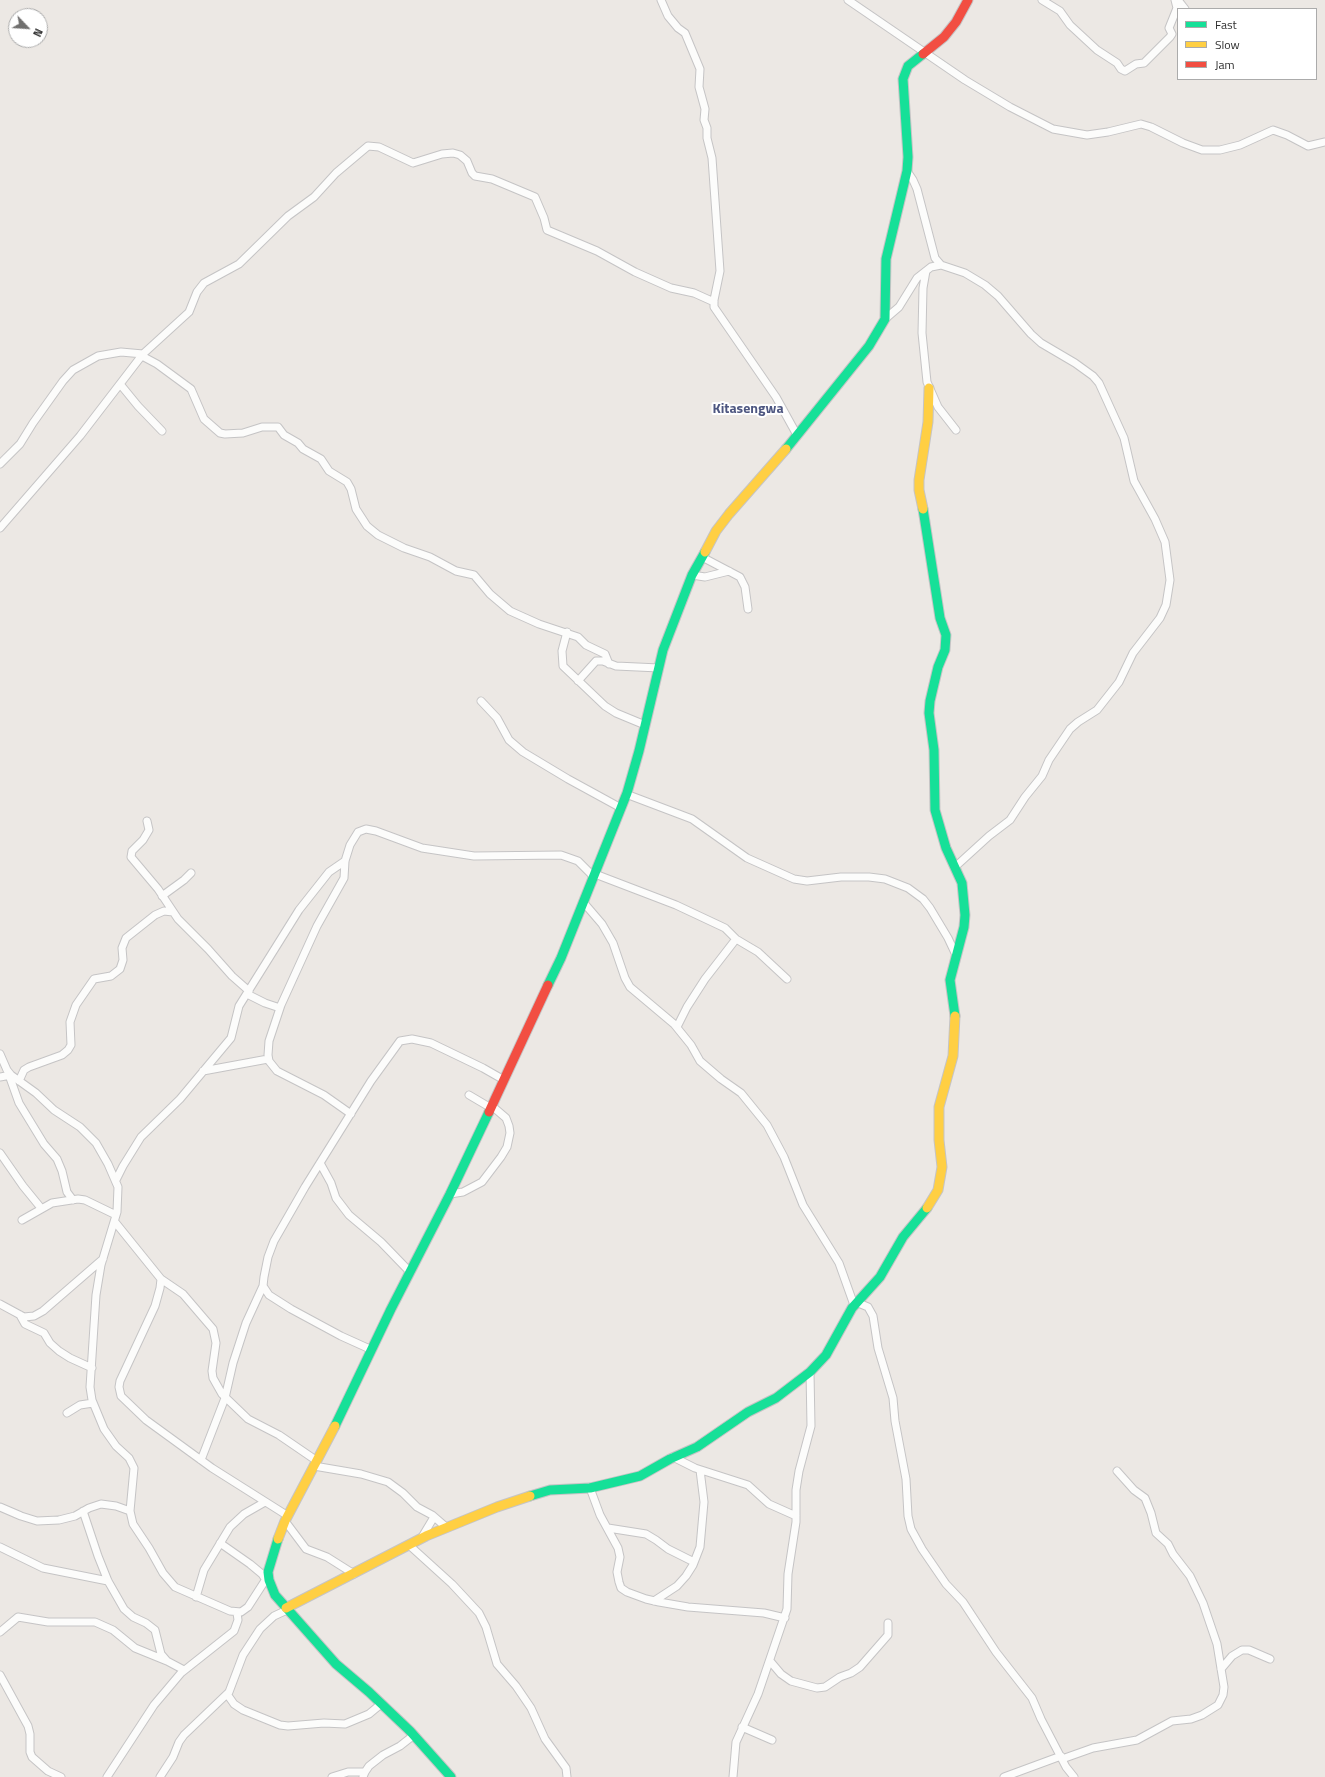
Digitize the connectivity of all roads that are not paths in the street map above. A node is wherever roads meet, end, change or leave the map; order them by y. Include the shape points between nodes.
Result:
1 (660, 0) edge
2 (848, 0) edge
3 (968, 0) edge
4 (1042, 0) edge
5 (1177, 0) edge
6 (1184, 8) edge
7 (925, 53) junction
8 (1325, 142) edge
9 (907, 171) junction
10 (941, 265) junction
11 (926, 271) junction
12 (714, 302) junction
13 (885, 319) junction
14 (142, 355) junction
15 (120, 384) junction
16 (929, 388) junction
17 (956, 430) dead end
18 (162, 431) dead end
19 (797, 435) junction
20 (0, 464) edge
21 (0, 528) edge
22 (702, 557) junction
23 (729, 570) junction
24 (692, 575) junction
25 (748, 609) dead end
26 (567, 632) junction
27 (609, 664) junction
28 (658, 668) junction
29 (578, 681) junction
30 (481, 701) dead end
31 (645, 725) junction
32 (626, 794) junction
33 (621, 808) junction
34 (146, 821) dead end
35 (344, 861) junction
36 (955, 867) junction
37 (190, 873) dead end
38 (595, 876) junction
39 (162, 896) junction
40 (584, 903) junction
41 (173, 912) junction
42 (736, 939) junction
43 (956, 955) junction
44 (787, 979) dead end
45 (248, 992) junction
46 (280, 1008) junction
47 (677, 1028) junction
48 (0, 1054) edge
49 (268, 1059) junction
50 (203, 1071) junction
51 (10, 1075) junction
52 (0, 1077) edge
53 (504, 1080) junction
54 (19, 1081) junction
55 (469, 1095) dead end
56 (491, 1107) junction
57 (351, 1114) junction
58 (0, 1153) edge
59 (320, 1164) junction
60 (116, 1180) junction
61 (450, 1194) junction
62 (73, 1200) junction
63 (41, 1208) junction
64 (115, 1218) junction
65 (22, 1220) dead end
66 (103, 1259) junction
67 (410, 1272) junction
68 (161, 1280) junction
69 (263, 1286) junction
70 (855, 1303) junction
71 (0, 1304) edge
72 (20, 1315) junction
73 (372, 1350) junction
74 (92, 1368) junction
75 (810, 1372) junction
76 (225, 1398) junction
77 (93, 1403) junction
78 (67, 1413) dead end
79 (673, 1457) junction
80 (201, 1460) junction
81 (315, 1464) junction
82 (700, 1470) junction
83 (1117, 1471) dead end
84 (590, 1488) junction
85 (265, 1502) junction
86 (0, 1507) edge
87 (83, 1511) junction
88 (130, 1511) junction
89 (434, 1516) junction
90 (796, 1516) junction
91 (287, 1519) junction
92 (447, 1528) junction
93 (608, 1528) junction
94 (422, 1538) junction
95 (220, 1543) junction
96 (409, 1545) junction
97 (0, 1547) edge
98 (694, 1562) junction
99 (354, 1574) junction
100 (267, 1578) junction
101 (108, 1581) junction
102 (196, 1597) junction
103 (654, 1601) junction
104 (287, 1609) junction
105 (237, 1613) junction
106 (784, 1618) junction
107 (888, 1623) dead end
108 (0, 1632) edge
109 (1270, 1659) dead end
110 (167, 1661) junction
111 (770, 1661) junction
112 (1221, 1669) junction
113 (184, 1670) junction
114 (0, 1675) edge
115 (227, 1694) junction
116 (381, 1704) junction
117 (742, 1727) junction
118 (414, 1735) junction
119 (772, 1740) dead end
120 (1062, 1758) junction
121 (364, 1774) edge
122 (61, 1777) edge
123 (108, 1777) edge
124 (160, 1777) edge
125 (332, 1777) edge
126 (452, 1777) edge
127 (568, 1777) edge
128 (733, 1777) edge
129 (1004, 1777) edge
130 (1074, 1777) edge

1 - 12 street via 668,16 685,33 700,69 699,87 706,109 704,120 712,158 720,271
2 - 7 street
3 - 7 street via 951,29
4 - 5 street via 1060,11 1099,52 1117,63 1123,71 1144,63 1170,37 1172,34 1169,25 1176,11
5 - 6 street
7 - 8 street via 965,80 1026,115 1053,129 1073,134 1094,134 1141,124 1202,150 1220,150 1240,145 1273,130 1308,146
7 - 9 street via 908,66 903,79 909,145
9 - 10 street via 918,195 933,254
9 - 13 street via 886,259
10 - 11 street
10 - 36 street via 965,273 984,285 998,296 1041,343 1075,363 1099,383 1124,438 1134,481 1165,542 1170,580 1166,605 1160,618 1133,653 1119,682 1096,710 1070,729 1049,760 1042,776 1010,820 988,836
11 - 13 street via 913,283 895,311
11 - 16 street via 922,288 922,333 924,367
12 - 14 street via 694,293 671,288 597,251 547,230 535,197 498,181 475,176 468,162 460,155 442,154 413,163 374,146 368,146 239,264 204,283 188,312
12 - 19 street via 714,307 776,397
13 - 19 street via 869,346
14 - 15 street
14 - 20 street via 121,352 98,356 73,370 53,394 20,444
14 - 26 street via 191,389 204,419 220,433 242,433 262,427 278,428 303,449 321,459 329,471 346,482 356,509 367,526 378,535 456,571 474,576 510,611 539,624
15 - 18 street
15 - 21 street via 80,436
16 - 17 street via 941,412
16 - 36 street via 928,422 919,490 934,567 940,618 946,634 929,713 934,750 935,810 946,848
19 - 22 street via 729,514
22 - 23 street
22 - 24 street
23 - 24 street via 705,577
23 - 25 street via 737,574 743,582
24 - 28 street
26 - 27 street via 605,654
26 - 29 street via 561,660 563,666
27 - 28 street
27 - 29 street via 596,660
28 - 31 street
29 - 31 street via 605,706
30 - 33 street via 497,718 509,740 523,752
31 - 32 street
32 - 33 street
32 - 43 street via 692,819 747,858 794,879 806,881 869,877 885,879 908,888 923,899
33 - 38 street
34 - 39 street via 149,830 130,855
35 - 38 street via 355,836 366,829 422,848 474,856 565,856 578,861
35 - 45 street via 329,872 299,910
35 - 46 street via 344,878 317,926
36 - 43 street via 962,883 965,915
37 - 39 street
38 - 40 street
38 - 42 street via 694,913 725,928
39 - 41 street
40 - 47 street via 613,942 630,987
40 - 53 street
41 - 45 street
41 - 54 street via 164,911 155,915 126,938 122,948 120,969 112,976 94,979 78,1001 70,1022 71,1045 68,1050 62,1055 24,1070
42 - 44 street via 755,949
42 - 47 street via 705,979
43 - 70 street via 950,980 955,1008 954,1046 939,1107 942,1167 938,1190 928,1207 903,1237 880,1277
45 - 46 street via 265,1003
45 - 50 street via 239,1006 231,1038
46 - 49 street via 269,1041
47 - 70 street via 700,1061 741,1093 771,1133 806,1210 839,1263
48 - 51 street
49 - 50 street
49 - 57 street via 277,1071 324,1095
50 - 60 street via 168,1112 141,1137
51 - 52 street
51 - 54 street
51 - 62 street via 19,1103 44,1144 57,1159 67,1192
53 - 56 street
53 - 57 street via 431,1043 406,1038 400,1041 390,1054
54 - 60 street via 88,1134 102,1152
55 - 56 street
56 - 61 street
56 - 61 street via 506,1118 510,1133 507,1148 482,1182 463,1192
57 - 59 street
58 - 63 street
59 - 67 street via 336,1198 349,1215 381,1242
59 - 69 street via 274,1241
60 - 64 street via 119,1195
61 - 67 street
62 - 63 street via 52,1203
62 - 64 street via 85,1200
63 - 65 street
64 - 66 street
64 - 68 street
66 - 72 street via 43,1311 31,1317
66 - 74 street via 96,1296
67 - 73 street
68 - 76 street via 183,1294 213,1330 216,1343 213,1378
68 - 80 street via 155,1306 120,1381 119,1391 126,1403 146,1420
69 - 73 street via 269,1295 283,1304
69 - 76 street via 246,1323
70 - 75 street via 833,1345
70 - 120 street via 868,1307 873,1316 878,1348 893,1398 911,1529 946,1584 963,1602 996,1652 1032,1698
71 - 72 street
72 - 74 street via 25,1324 44,1333 59,1351
73 - 81 street
74 - 77 street via 90,1387
75 - 79 street via 776,1398 748,1412 697,1447
75 - 90 street via 811,1426 799,1471
76 - 80 street
76 - 81 street via 248,1419 279,1435
77 - 78 street via 80,1405
77 - 88 street via 104,1429 116,1446 129,1458 134,1468
79 - 82 street
79 - 84 street via 640,1476
80 - 85 street
81 - 89 street via 388,1482 417,1507
81 - 91 street
82 - 90 street via 748,1485 769,1504
82 - 98 street via 704,1515 700,1547
83 - 112 street via 1145,1498 1156,1533 1168,1544 1192,1582 1203,1603 1217,1644
84 - 92 street via 550,1490 500,1506
84 - 93 street via 595,1505
85 - 91 street
85 - 95 street via 237,1519
86 - 87 street via 37,1521 59,1520
87 - 88 street via 101,1504
87 - 101 street
88 - 102 street via 138,1534 167,1579 175,1587
89 - 92 street
89 - 94 street
90 - 106 street
91 - 99 street via 306,1549 327,1557
91 - 100 street via 272,1555
92 - 94 street
93 - 98 street via 646,1534
93 - 103 street via 620,1557 617,1572 621,1588
94 - 96 street
95 - 100 street
95 - 102 street via 204,1570
96 - 99 street
96 - 127 street via 479,1613 497,1664 530,1708 545,1740 566,1768
97 - 101 street via 43,1568
98 - 103 street via 677,1586
99 - 104 street
100 - 104 street
100 - 105 street via 248,1607
101 - 110 street via 129,1614 155,1630 159,1649
102 - 105 street
103 - 106 street via 688,1607 764,1613
104 - 115 street via 266,1622 251,1641
104 - 116 street via 336,1664
105 - 113 street via 238,1620 234,1631 226,1640
106 - 111 street
107 - 111 street via 888,1635 860,1667 825,1687 817,1688 791,1681
108 - 110 street via 18,1617 31,1621 95,1622 113,1630 135,1648
109 - 112 street via 1249,1650 1242,1650 1232,1656
110 - 113 street
111 - 117 street
112 - 120 street via 1223,1695 1212,1710 1191,1719 1172,1721 1137,1740 1093,1748
113 - 123 street via 154,1705
114 - 122 street via 28,1726 32,1757 48,1771
115 - 116 street via 234,1704 243,1710 288,1726 345,1724 369,1714
115 - 124 street via 184,1734
116 - 118 street
117 - 119 street
117 - 128 street via 734,1748
118 - 121 street via 376,1761
118 - 126 street
120 - 129 street
120 - 130 street
121 - 125 street via 348,1772

